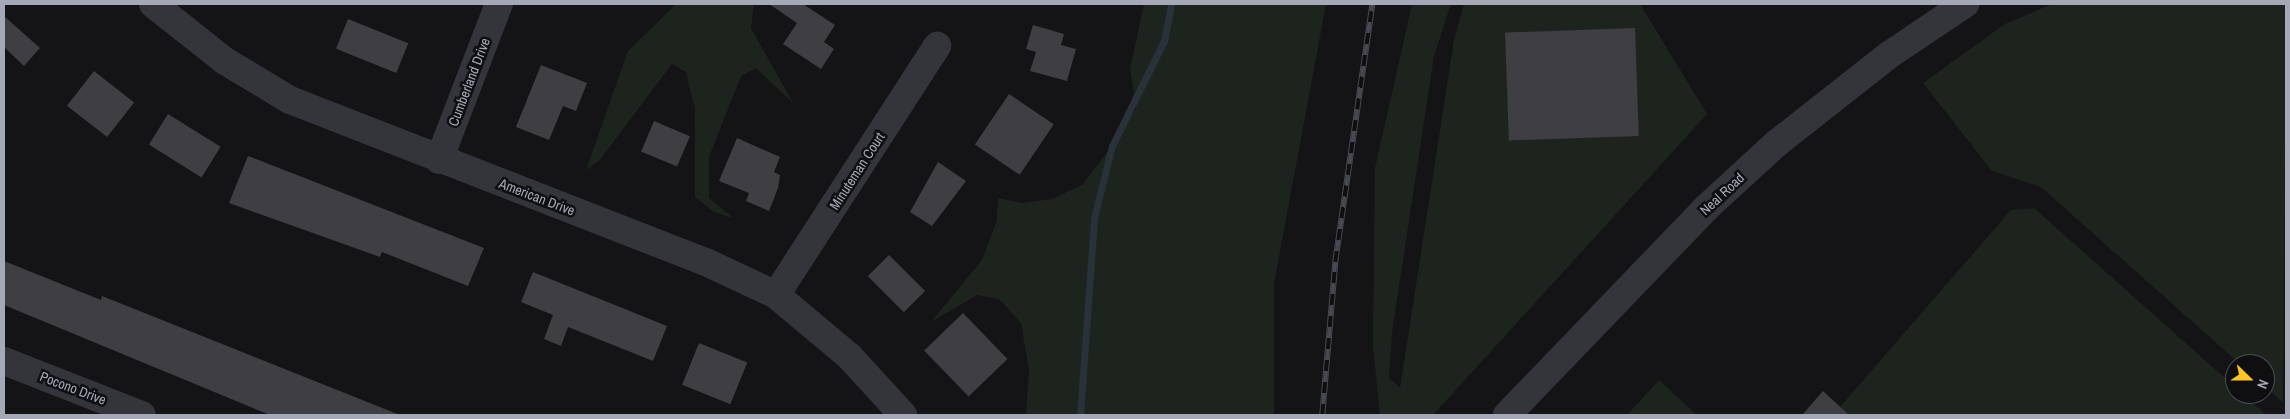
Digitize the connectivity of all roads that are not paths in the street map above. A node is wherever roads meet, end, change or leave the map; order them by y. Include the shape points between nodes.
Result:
1 (153, 4) edge
2 (499, 4) edge
3 (1965, 4) edge
4 (937, 46) dead end
5 (440, 160) junction
6 (776, 295) junction
7 (4, 361) edge
8 (133, 414) edge
9 (903, 415) edge
10 (1507, 415) edge

1 - 5 street, American Drive via 261,84
2 - 5 street, Cumberland Drive
3 - 10 street, Neal Road via 1889,55 1770,149 1706,208
4 - 6 street, Minuteman Court
5 - 6 street, American Drive via 706,262
6 - 9 street, American Drive via 849,356
7 - 8 street, Pocono Drive

